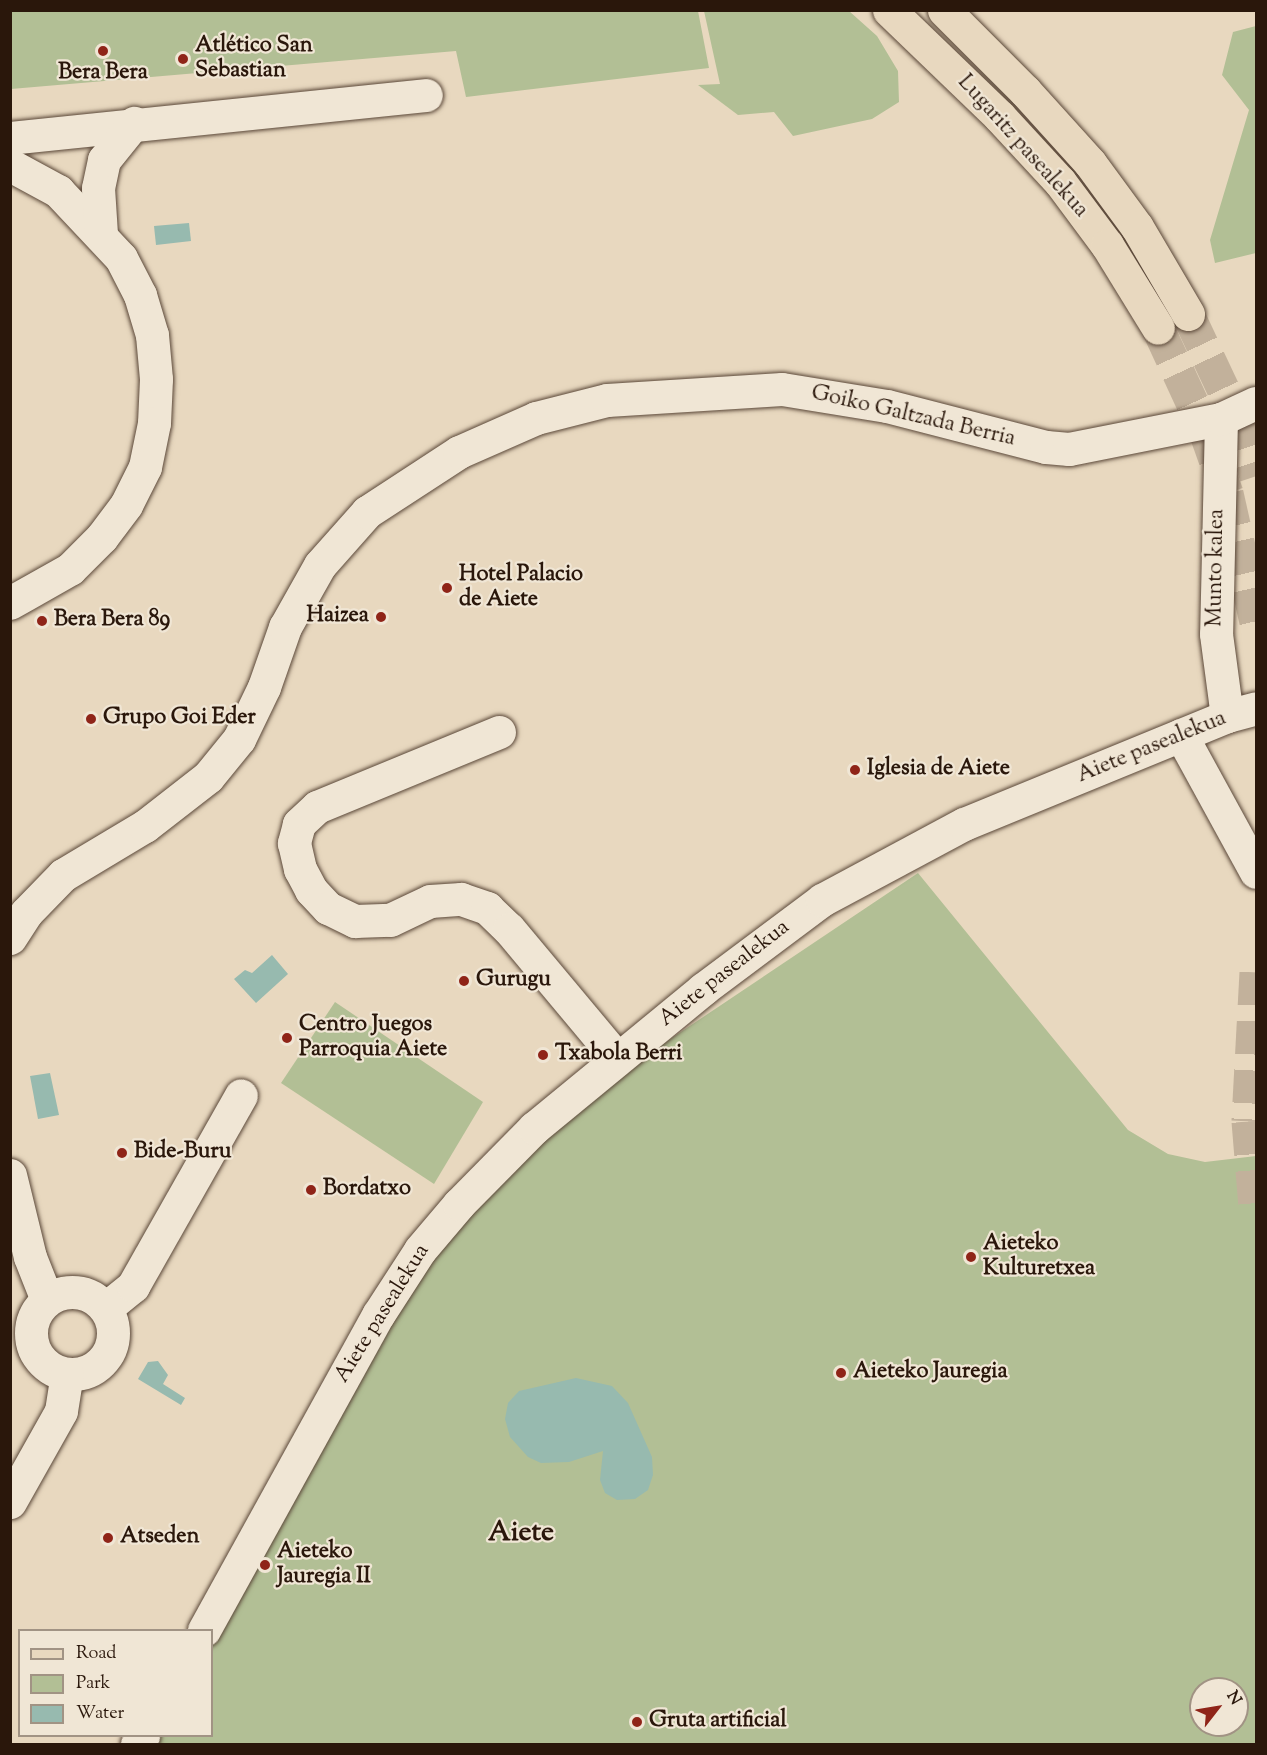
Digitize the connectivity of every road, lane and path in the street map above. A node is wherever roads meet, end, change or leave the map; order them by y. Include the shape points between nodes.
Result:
1 (889, 10) edge
2 (944, 10) edge
3 (426, 95) dead end
4 (134, 123) junction
5 (10, 138) edge
6 (10, 165) edge
7 (101, 234) junction
8 (1188, 314) tunnel mouth
9 (1158, 328) tunnel mouth
10 (1257, 403) edge
11 (1221, 419) junction
12 (10, 603) edge
13 (1242, 712) edge
14 (499, 732) dead end
15 (1181, 735) junction
16 (1257, 872) edge
17 (10, 938) edge
18 (617, 1058) junction
19 (241, 1095) dead end
20 (10, 1175) edge
21 (47, 1300) junction
22 (106, 1308) junction
23 (67, 1374) junction
24 (10, 1502) edge
25 (205, 1629) edge

1 - 9 main road, Lugaritz pasealekua via 999,116 1060,182 1107,245
2 - 8 main road, Lugaritz pasealekua via 1025,91 1089,163 1137,227
3 - 4 street
4 - 5 street
4 - 7 street via 104,160 98,188
6 - 7 street via 58,191
7 - 12 street via 121,258 140,295 152,335 154,423 145,467 126,505 102,537 70,569
10 - 11 street, Goiko Galtzada Berria
11 - 13 street, Munto kalea via 1216,634
11 - 17 street, Goiko Galtzada Berria via 1069,449 1046,447 887,406 782,389 740,388 607,400 517,427 459,452 367,512 320,565 285,627 264,687 239,739 208,777 145,826 63,875 26,913
13 - 15 street, Aiete pasealekua
14 - 18 street via 317,807 299,824 294,843 300,869 311,890 328,908 355,921 390,920 430,901 461,899 487,908
15 - 16 street
15 - 18 street, Aiete pasealekua via 964,824 860,878 767,938
18 - 25 street, Aiete pasealekua via 534,1128 420,1250 334,1391
19 - 22 street via 133,1286
20 - 21 street via 30,1257
21 - 22 street via 78,1292
21 - 23 street via 32,1322 34,1350 53,1370
22 - 23 street via 113,1327 111,1348 93,1369
23 - 24 street via 61,1411

